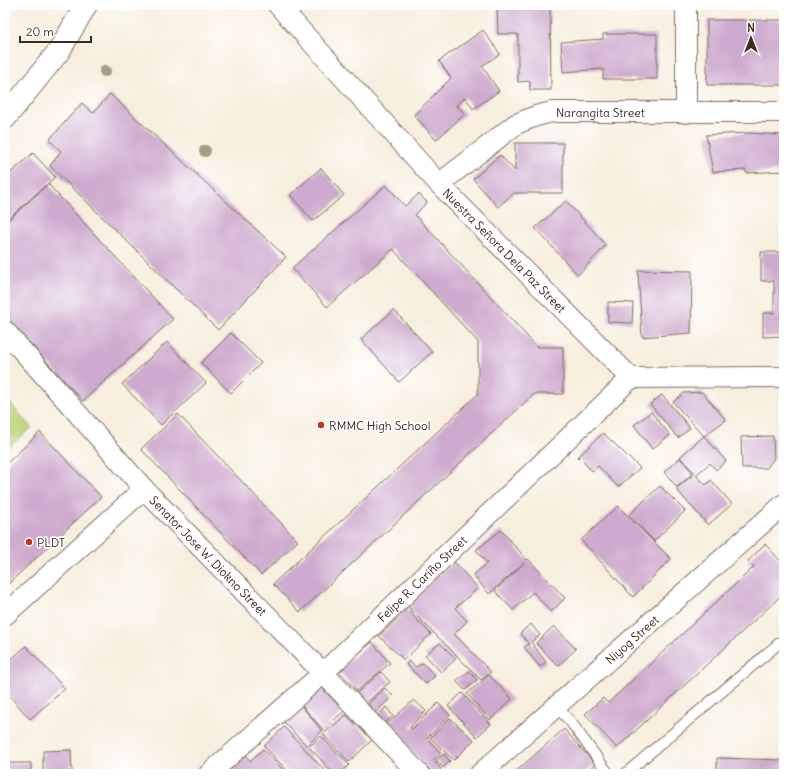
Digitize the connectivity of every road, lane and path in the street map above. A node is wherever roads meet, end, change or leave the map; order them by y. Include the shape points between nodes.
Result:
1 (86, 5) edge
2 (278, 5) edge
3 (686, 5) edge
4 (686, 112) junction
5 (784, 112) edge
6 (5, 118) edge
7 (440, 184) junction
8 (5, 331) edge
9 (631, 378) junction
10 (784, 378) edge
11 (144, 489) junction
12 (784, 504) edge
13 (5, 615) edge
14 (784, 639) edge
15 (323, 673) junction
16 (556, 706) junction
17 (209, 774) edge
18 (418, 774) edge
19 (480, 774) edge
20 (609, 774) edge
21 (625, 774) edge

1 - 6 main road via 59,51
2 - 7 street, Nuestra Señora Dela Paz Street
3 - 4 street
4 - 5 street, Narangita Street
4 - 7 street, Narangita Street via 569,111 536,116 516,124
7 - 9 street, Nuestra Señora Dela Paz Street
8 - 11 street, Senator Jose W. Diokno Street
9 - 10 street
9 - 15 street, Felipe R. Cariño Street
11 - 13 street
11 - 15 street, Senator Jose W. Diokno Street
12 - 16 street, Niyog Street
14 - 21 lane
15 - 17 street, Felipe R. Cariño Street
15 - 18 street, Senator Jose W. Diokno Street
16 - 19 street, Niyog Street
16 - 20 lane

